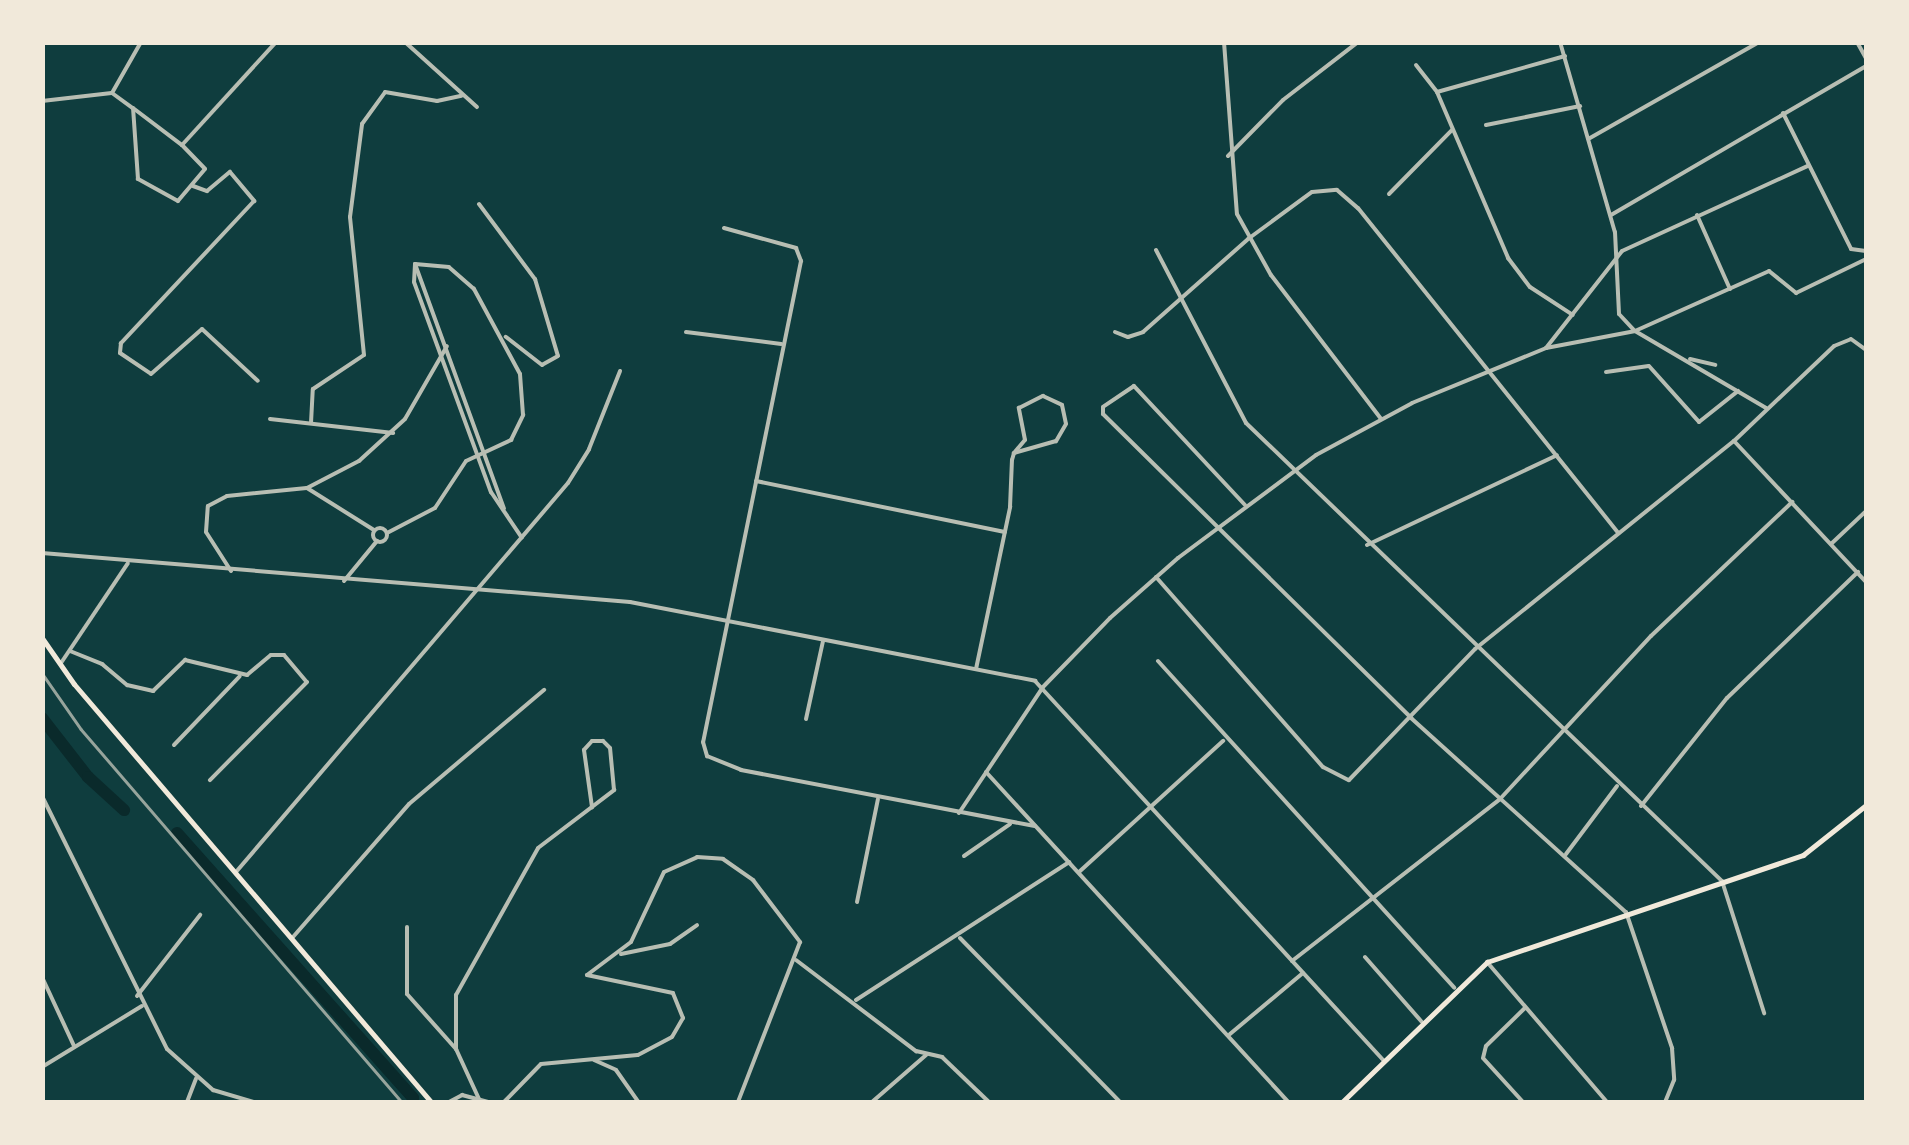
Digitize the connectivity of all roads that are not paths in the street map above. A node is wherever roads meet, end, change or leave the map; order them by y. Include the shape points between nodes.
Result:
1 (141, 42) edge
2 (276, 42) edge
3 (405, 42) edge
4 (1224, 42) edge
5 (1358, 42) edge
6 (1560, 42) edge
7 (1759, 42) edge
8 (1857, 42) edge
9 (1566, 56) junction
10 (1866, 58) edge
11 (1416, 65) dead end
12 (1866, 66) edge
13 (1437, 92) junction
14 (112, 93) junction
15 (461, 96) junction
16 (42, 100) edge
17 (1581, 106) junction
18 (477, 107) dead end
19 (133, 108) junction
20 (1783, 112) junction
21 (1486, 126) dead end
22 (1452, 130) junction
23 (1590, 138) junction
24 (182, 144) junction
25 (1228, 156) junction
26 (1808, 166) junction
27 (193, 186) junction
28 (1390, 194) dead end
29 (479, 204) dead end
30 (1611, 215) junction
31 (1697, 215) junction
32 (724, 228) dead end
33 (1248, 239) junction
34 (1156, 250) dead end
35 (1866, 254) edge
36 (1614, 257) junction
37 (415, 264) junction
38 (1730, 289) junction
39 (1184, 299) junction
40 (1573, 315) junction
41 (1635, 331) junction
42 (686, 332) dead end
43 (1116, 332) dead end
44 (502, 334) junction
45 (781, 344) junction
46 (446, 346) junction
47 (1546, 348) junction
48 (1866, 350) edge
49 (440, 352) junction
50 (1681, 357) junction
51 (1716, 365) dead end
52 (620, 371) dead end
53 (1606, 372) dead end
54 (1486, 374) junction
55 (258, 382) dead end
56 (1738, 391) junction
57 (1767, 408) junction
58 (270, 419) dead end
59 (1381, 419) junction
60 (311, 423) junction
61 (393, 432) junction
62 (1734, 441) junction
63 (486, 450) junction
64 (477, 453) junction
65 (1014, 453) junction
66 (1557, 455) junction
67 (1291, 470) junction
68 (756, 481) junction
69 (306, 488) junction
70 (1792, 502) junction
71 (1245, 504) junction
72 (504, 510) junction
73 (1866, 511) edge
74 (1220, 526) junction
75 (374, 530) junction
76 (1004, 532) junction
77 (1618, 532) junction
78 (387, 533) junction
79 (522, 538) junction
80 (377, 541) junction
81 (1831, 544) junction
82 (1367, 545) junction
83 (42, 553) edge
84 (128, 563) junction
85 (231, 571) junction
86 (1858, 572) junction
87 (1156, 576) junction
88 (344, 582) junction
89 (1866, 582) edge
90 (477, 593) junction
91 (727, 621) junction
92 (42, 638) edge
93 (823, 639) junction
94 (1474, 649) junction
95 (70, 650) junction
96 (1158, 662) dead end
97 (59, 667) junction
98 (976, 668) junction
99 (242, 674) junction
100 (1044, 687) junction
101 (544, 690) dead end
102 (1411, 718) junction
103 (806, 719) dead end
104 (1562, 732) junction
105 (1224, 739) junction
106 (174, 745) dead end
107 (986, 772) junction
108 (210, 780) dead end
109 (1618, 784) junction
110 (42, 796) edge
111 (878, 799) junction
112 (1500, 800) junction
113 (592, 806) junction
114 (1151, 806) junction
115 (1641, 806) junction
116 (1866, 806) edge
117 (959, 812) junction
118 (1012, 822) junction
119 (1035, 826) junction
120 (1566, 854) junction
121 (964, 856) dead end
122 (1069, 862) junction
123 (236, 872) junction
124 (1079, 872) junction
125 (1722, 882) junction
126 (1370, 897) junction
127 (857, 902) dead end
128 (1626, 912) junction
129 (200, 915) dead end
130 (697, 925) dead end
131 (407, 927) dead end
132 (293, 936) junction
133 (958, 937) junction
134 (621, 954) junction
135 (1366, 957) dead end
136 (796, 960) junction
137 (1292, 960) junction
138 (1486, 962) junction
139 (1302, 973) junction
140 (42, 977) edge
141 (1454, 988) junction
142 (137, 996) junction
143 (856, 1000) junction
144 (142, 1006) junction
145 (1526, 1008) junction
146 (1764, 1013) dead end
147 (1422, 1022) junction
148 (1228, 1035) junction
149 (75, 1048) junction
150 (456, 1049) junction
151 (926, 1055) junction
152 (590, 1058) junction
153 (1385, 1062) junction
154 (42, 1067) edge
155 (196, 1079) junction
156 (882, 1094) junction
157 (479, 1099) junction
158 (187, 1102) edge
159 (254, 1102) edge
160 (431, 1102) edge
161 (450, 1102) edge
162 (488, 1102) edge
163 (504, 1102) edge
164 (638, 1102) edge
165 (738, 1102) edge
166 (872, 1102) edge
167 (890, 1102) edge
168 (989, 1102) edge
169 (1120, 1102) edge
170 (1288, 1102) edge
171 (1342, 1102) edge
172 (1523, 1102) edge
173 (1608, 1102) edge
174 (1665, 1102) edge

1 - 14 street
2 - 24 street
3 - 15 street
4 - 25 street
5 - 25 street via 1283,100
6 - 9 street
7 - 23 street
8 - 10 street
9 - 13 street
9 - 17 street
11 - 13 street
12 - 20 street
13 - 22 street
14 - 16 street
14 - 19 street
15 - 18 street
15 - 60 street via 438,100 384,92 362,124 350,218 364,355 348,372 312,389
17 - 21 street
17 - 23 street
19 - 24 street
19 - 27 street via 138,178 175,202
20 - 26 street
20 - 30 street
22 - 28 street
22 - 40 street via 1508,258 1530,287
23 - 30 street
24 - 27 street via 202,162 205,174
25 - 33 street
26 - 31 street
26 - 35 street via 1851,249
27 - 55 street via 207,191 230,172 254,201 121,343 120,353 151,374 202,329
29 - 44 street via 535,280 558,356 542,365
30 - 36 street
31 - 36 street
31 - 38 street
32 - 45 street via 801,254
33 - 39 street
33 - 54 street via 1312,192 1346,194
33 - 59 street
34 - 39 street
35 - 38 street via 1799,292 1786,289 1775,272
36 - 40 street
36 - 41 street via 1617,305
37 - 44 street via 434,262 457,272
37 - 46 street
37 - 49 street via 412,274
38 - 41 street
39 - 43 street via 1143,332 1128,338
39 - 67 street via 1232,404
40 - 47 street
41 - 47 street
41 - 50 street
42 - 45 street
44 - 63 street via 520,374 523,415 511,440
45 - 68 street
46 - 49 street
46 - 63 street
47 - 54 street
48 - 57 street via 1851,339 1834,346
49 - 61 street
49 - 64 street
50 - 51 street
50 - 56 street
52 - 79 street via 589,448
53 - 56 street via 1649,366 1699,422
54 - 59 street
54 - 66 street
56 - 57 street
57 - 62 street
58 - 60 street
59 - 67 street
60 - 61 street
61 - 69 street via 360,461
62 - 70 street
62 - 77 street
63 - 64 street
63 - 72 street
64 - 72 street
64 - 78 street via 435,508
65 - 65 street via 1026,440 1017,415 1027,399 1042,396 1062,405 1066,424 1056,441
65 - 76 street
66 - 77 street
66 - 82 street
67 - 71 street
67 - 82 street
68 - 76 street
68 - 91 street
69 - 75 street
69 - 85 street via 227,496 208,506 206,532
70 - 81 street
70 - 104 street
71 - 74 street
71 - 74 street via 1129,384 1103,407
72 - 79 street
73 - 81 street
74 - 87 street
74 - 102 street
75 - 78 street
75 - 80 street
76 - 98 street
77 - 94 street
78 - 80 street
79 - 90 street
80 - 88 street
81 - 86 street
82 - 94 street
83 - 84 street
84 - 85 street
84 - 95 street
85 - 88 street
86 - 89 street
86 - 115 street via 1727,698
87 - 100 street
87 - 102 street via 1324,767 1349,780
88 - 90 street
90 - 91 street via 630,602
90 - 123 street
91 - 93 street
91 - 111 street via 703,742 707,756 718,765
92 - 97 main road
93 - 98 street
93 - 103 street
94 - 102 street
94 - 104 street
95 - 97 street
95 - 99 street via 148,691 159,690 189,659
96 - 105 street
97 - 123 main road
98 - 100 street
99 - 106 street
99 - 108 street via 279,654 307,682
100 - 107 street
100 - 114 street
101 - 132 street via 410,804
102 - 112 street
104 - 109 street
104 - 112 street
105 - 114 street
105 - 126 street
107 - 117 street
107 - 119 street
109 - 115 street
109 - 120 street
110 - 142 street
111 - 117 street
111 - 127 street
112 - 120 street
112 - 126 street
113 - 113 street via 615,787 604,741 584,750
113 - 150 street via 538,848 514,884 456,996
114 - 124 street
114 - 137 street
115 - 125 street
116 - 125 main road via 1804,854
117 - 118 street
118 - 119 street
118 - 121 street
119 - 122 street
120 - 128 street
122 - 124 street
122 - 133 street
123 - 132 main road
124 - 148 street
125 - 128 main road
125 - 146 street
126 - 137 street
126 - 141 street
128 - 138 main road
128 - 174 street via 1672,1048 1674,1080
129 - 142 street
130 - 134 street via 670,944
131 - 150 street via 404,987
132 - 160 main road
133 - 143 street
133 - 169 street
134 - 136 street via 664,872 697,856 723,859 753,880 798,937
134 - 152 street via 594,966 587,978 668,990 680,1001 682,1018 652,1051
135 - 147 street
136 - 143 street
136 - 165 street
137 - 139 street
138 - 141 main road
138 - 145 street
139 - 148 street
139 - 153 street
140 - 149 street
141 - 147 main road
142 - 144 street
143 - 151 street
144 - 149 street
144 - 155 street via 167,1049
145 - 172 street via 1486,1046 1483,1058
145 - 173 street
147 - 153 main road
148 - 170 street
149 - 154 street
150 - 157 street
151 - 156 street
151 - 168 street via 942,1057
152 - 163 street via 541,1064
152 - 164 street via 616,1070
153 - 171 main road
155 - 158 street
155 - 159 street
156 - 166 street
156 - 167 street
157 - 161 street
157 - 162 street

